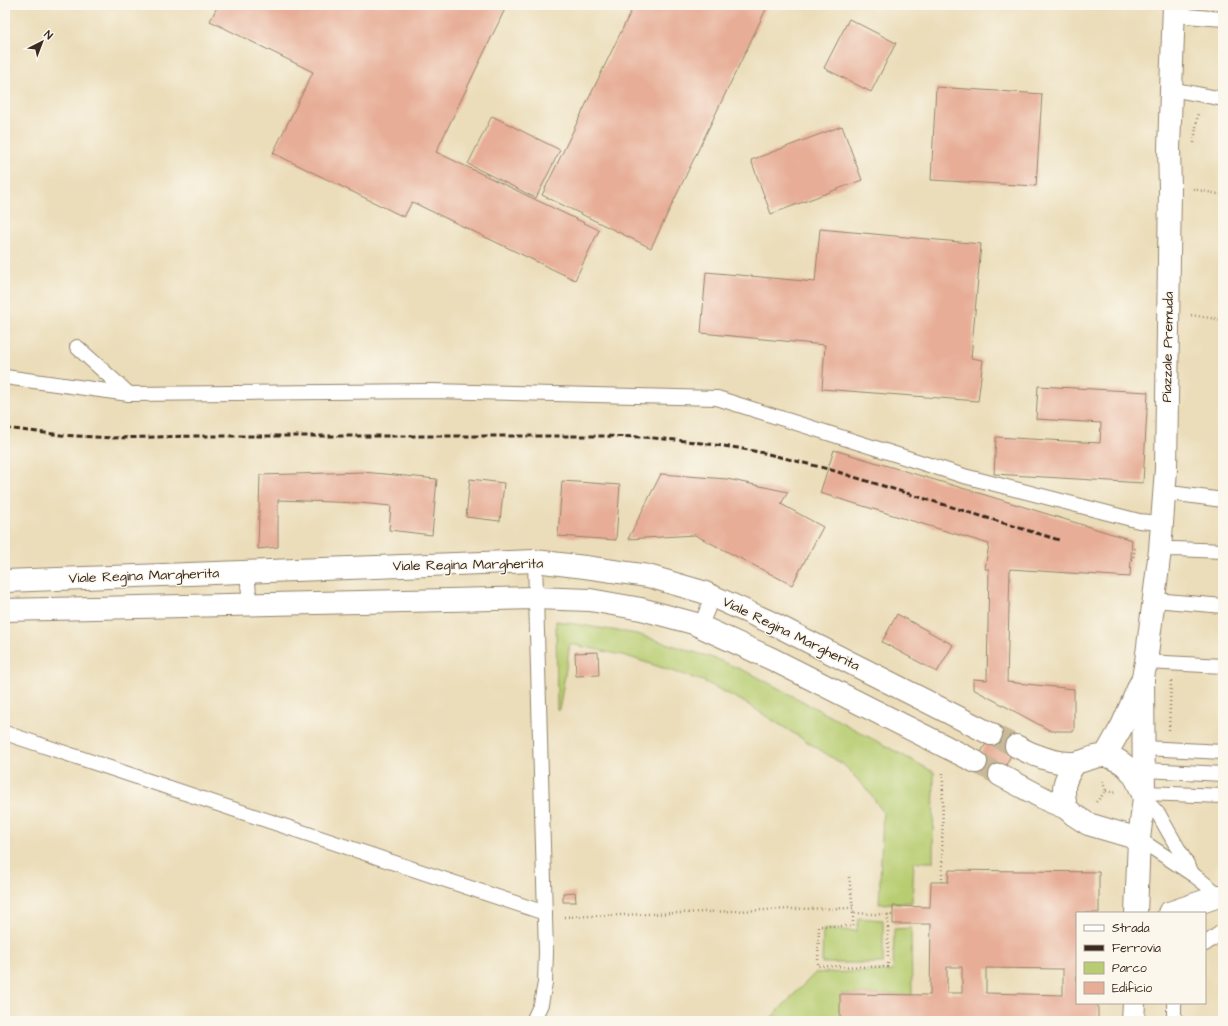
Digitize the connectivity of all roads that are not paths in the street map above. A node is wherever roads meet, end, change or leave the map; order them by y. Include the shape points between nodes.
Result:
1 (1174, 10) edge
2 (1223, 19) edge
3 (1171, 89) junction
4 (1223, 99) edge
5 (77, 347) dead end
6 (5, 377) edge
7 (129, 394) junction
8 (1164, 493) junction
9 (1223, 500) edge
10 (1162, 523) junction
11 (1160, 550) junction
12 (1223, 550) edge
13 (535, 561) junction
14 (247, 572) junction
15 (5, 581) edge
16 (713, 596) junction
17 (535, 598) junction
18 (1154, 600) junction
19 (250, 605) junction
20 (1223, 606) edge
21 (5, 610) edge
22 (700, 627) junction
23 (1223, 666) edge
24 (1144, 670) junction
25 (5, 733) edge
26 (991, 734) tunnel mouth
27 (1016, 746) tunnel mouth
28 (1144, 748) junction
29 (1223, 752) edge
30 (1105, 756) junction
31 (976, 762) tunnel mouth
32 (1075, 763) junction
33 (1145, 770) junction
34 (1223, 774) edge
35 (1000, 775) tunnel mouth
36 (1144, 796) junction
37 (1223, 796) edge
38 (1066, 808) junction
39 (1139, 839) junction
40 (1195, 876) junction
41 (1222, 896) edge
42 (1136, 912) edge
43 (1172, 912) edge
44 (545, 913) junction
45 (1223, 931) edge
46 (1206, 943) edge
47 (1134, 1004) edge
48 (1174, 1004) edge
49 (533, 1021) edge
50 (1133, 1021) edge
51 (1174, 1021) edge

1 - 2 lane
1 - 3 street, Piazzale Premuda
3 - 4 lane
3 - 8 street, Piazzale Premuda
5 - 7 lane
6 - 7 lane
7 - 10 lane via 432,391 717,398 964,476 1139,521
8 - 9 lane
8 - 10 street, Piazzale Premuda
10 - 11 street, Piazzale Premuda
11 - 12 lane
11 - 18 street, Piazzale Premuda
13 - 14 street, Viale Regina Margherita
13 - 16 street, Viale Regina Margherita via 648,576
13 - 17 lane
14 - 15 street, Viale Regina Margherita
14 - 19 lane
16 - 22 lane
16 - 26 street, Viale Regina Margherita via 770,622
17 - 19 street
17 - 22 street via 597,602 641,609
17 - 44 lane
18 - 20 lane
18 - 24 street, Piazzale Premuda
19 - 21 street
22 - 31 street via 772,659
23 - 24 lane via 1171,663
24 - 28 street, Piazzale Premuda
24 - 30 street, Piazzale Premuda via 1122,726
25 - 44 lane
27 - 32 street via 1052,761
28 - 29 lane
28 - 33 street, Piazzale Premuda
30 - 32 street
30 - 36 street via 1114,758 1133,774
32 - 38 street via 1063,788
33 - 34 lane
33 - 36 street, Piazzale Premuda
35 - 38 street
36 - 37 lane
36 - 39 street
36 - 40 lane via 1159,815
38 - 39 street via 1088,824
39 - 40 lane
39 - 42 street
40 - 41 lane
41 - 43 street
44 - 49 lane via 545,983 541,1004
45 - 46 lane
47 - 50 street
48 - 51 lane

